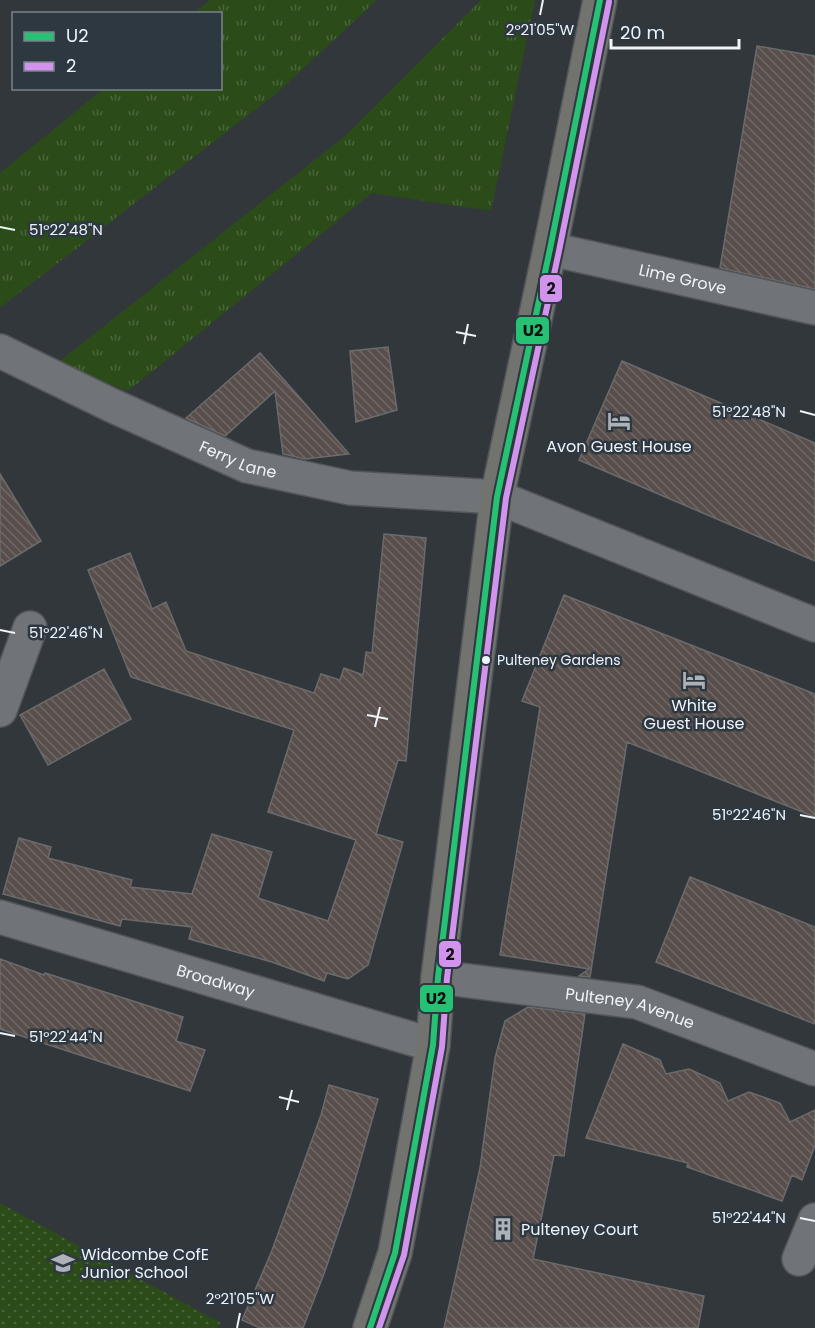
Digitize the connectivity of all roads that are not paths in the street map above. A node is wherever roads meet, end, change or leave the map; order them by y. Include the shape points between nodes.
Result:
1 (600, 0) edge
2 (550, 249) junction
3 (815, 308) edge
4 (0, 351) edge
5 (497, 497) junction
6 (815, 625) edge
7 (30, 628) dead end
8 (0, 710) edge
9 (0, 917) edge
10 (438, 977) junction
11 (433, 1045) junction
12 (815, 1069) edge
13 (815, 1220) edge
14 (799, 1259) dead end
15 (370, 1328) edge

1 - 2 highway
2 - 3 street, Lime Grove
2 - 5 highway
4 - 5 street, Ferry Lane via 247,466 350,488
5 - 6 street
5 - 10 highway
7 - 8 street
9 - 11 street, Broadway
10 - 11 highway
10 - 12 street, Pulteney Avenue via 637,1002
11 - 15 highway via 395,1253
13 - 14 street

